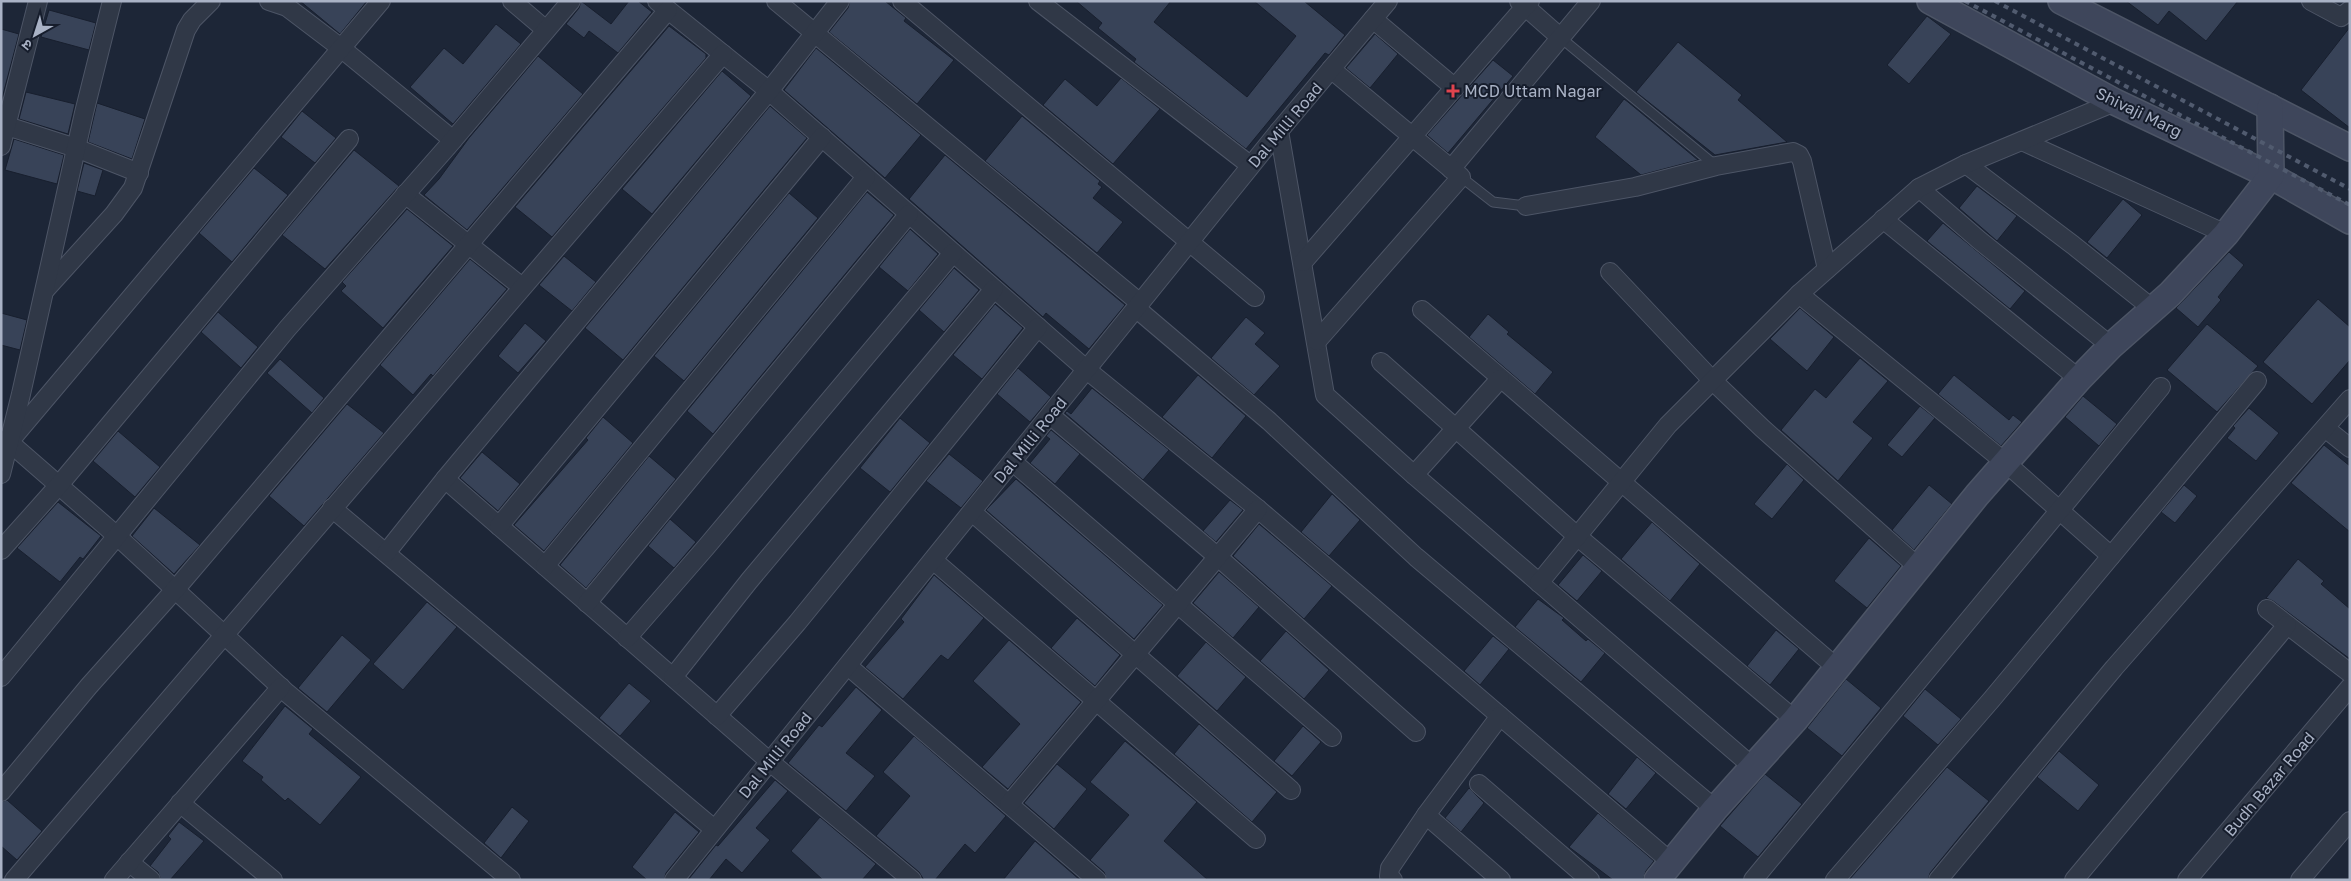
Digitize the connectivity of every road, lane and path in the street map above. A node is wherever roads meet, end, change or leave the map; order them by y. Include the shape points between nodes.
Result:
1 (38, 1) edge
2 (112, 1) edge
3 (211, 1) edge
4 (269, 1) edge
5 (381, 1) edge
6 (512, 1) edge
7 (571, 1) edge
8 (776, 1) edge
9 (840, 1) edge
10 (902, 1) edge
11 (1388, 1) edge
12 (1592, 1) edge
13 (1930, 1) edge
14 (2061, 1) edge
15 (2311, 1) edge
16 (1040, 2) edge
17 (1525, 3) edge
18 (288, 4) edge
19 (663, 6) edge
20 (2350, 10) edge
21 (1373, 19) junction
22 (546, 30) junction
23 (814, 34) junction
24 (1561, 38) junction
25 (341, 48) junction
26 (723, 54) junction
27 (1331, 69) junction
28 (1456, 88) junction
29 (769, 91) junction
30 (2115, 102) junction
31 (2270, 107) junction
32 (4, 125) edge
33 (1279, 132) junction
34 (822, 137) junction
35 (1413, 138) junction
36 (349, 140) dead end
37 (453, 140) junction
38 (2022, 141) junction
39 (1, 146) edge
40 (76, 148) junction
41 (2350, 148) edge
42 (1249, 164) junction
43 (1966, 164) junction
44 (1716, 166) junction
45 (139, 173) junction
46 (1456, 173) junction
47 (2271, 176) junction
48 (866, 177) junction
49 (1919, 188) junction
50 (405, 194) junction
51 (1526, 206) joint
52 (909, 214) junction
53 (1883, 219) junction
54 (2350, 220) edge
55 (2226, 234) junction
56 (1190, 241) junction
57 (468, 245) junction
58 (953, 253) junction
59 (1303, 262) junction
60 (1828, 269) junction
61 (1610, 272) dead end
62 (522, 287) junction
63 (994, 289) junction
64 (44, 292) junction
65 (1799, 294) junction
66 (1255, 297) dead end
67 (1138, 306) junction
68 (2153, 309) junction
69 (1422, 310) dead end
70 (1038, 327) junction
71 (1316, 341) junction
72 (2111, 346) junction
73 (1381, 362) dead end
74 (1087, 370) junction
75 (1500, 379) junction
76 (2079, 379) junction
77 (1712, 380) junction
78 (2257, 381) dead end
79 (2161, 387) dead end
80 (2350, 399) edge
81 (1050, 415) junction
82 (2325, 428) junction
83 (1456, 429) junction
84 (5, 441) edge
85 (2350, 448) edge
86 (1013, 462) junction
87 (2006, 463) junction
88 (1, 474) edge
89 (1414, 475) junction
90 (445, 479) junction
91 (1620, 482) junction
92 (59, 485) junction
93 (332, 508) junction
94 (1258, 510) junction
95 (972, 512) junction
96 (2061, 512) junction
97 (499, 526) junction
98 (116, 536) junction
99 (1577, 536) junction
100 (1, 550) edge
101 (386, 553) junction
102 (2111, 556) junction
103 (1218, 557) junction
104 (933, 560) junction
105 (545, 566) junction
106 (1918, 567) junction
107 (1539, 583) junction
108 (175, 590) junction
109 (587, 603) junction
110 (1178, 604) junction
111 (2267, 609) dead end
112 (2287, 625) junction
113 (223, 635) junction
114 (627, 638) junction
115 (1136, 655) junction
116 (848, 666) junction
117 (1837, 668) junction
118 (2350, 673) edge
119 (1, 677) edge
120 (672, 677) junction
121 (281, 687) junction
122 (2350, 687) edge
123 (1096, 701) junction
124 (717, 716) junction
125 (1500, 716) junction
126 (1795, 720) junction
127 (1416, 732) dead end
128 (1332, 737) dead end
129 (769, 762) junction
130 (1753, 767) junction
131 (1478, 784) dead end
132 (1292, 790) dead end
133 (1, 792) edge
134 (180, 803) junction
135 (1009, 804) junction
136 (1715, 809) junction
137 (1426, 815) junction
138 (2350, 820) edge
139 (714, 830) junction
140 (1256, 839) dead end
141 (129, 862) junction
142 (1664, 871) edge
143 (1, 872) edge
144 (13, 880) edge
145 (114, 880) edge
146 (151, 880) edge
147 (274, 880) edge
148 (511, 880) edge
149 (674, 880) edge
150 (912, 880) edge
151 (1097, 880) edge
152 (1393, 880) edge
153 (1501, 880) edge
154 (1590, 880) edge
155 (1753, 880) edge
156 (1835, 880) edge
157 (1938, 880) edge
158 (2074, 880) edge
159 (2187, 880) edge
160 (2300, 880) edge

1 - 32 street
2 - 40 street
3 - 45 street via 186,30
4 - 18 street
5 - 25 street
6 - 22 street
7 - 22 street
8 - 23 street
9 - 23 street
10 - 56 street
11 - 21 street, Dal Milli Road
12 - 24 street
13 - 30 street, Shivaji Marg
14 - 31 street
15 - 20 street via 2341,17
16 - 42 street
17 - 24 street
17 - 28 street
18 - 25 street
19 - 26 street
19 - 57 street
21 - 27 street, Dal Milli Road
21 - 28 street
22 - 37 street
23 - 29 street
23 - 67 street
24 - 44 lane
24 - 46 street
25 - 37 street
25 - 84 street
26 - 29 street
26 - 62 street
27 - 33 street, Dal Milli Road
27 - 35 street
28 - 35 street
29 - 34 street
29 - 90 street
30 - 38 street
30 - 47 street, Shivaji Marg
31 - 41 street
31 - 47 street
32 - 39 street
32 - 40 street
33 - 42 street, Dal Milli Road
33 - 59 street
34 - 48 street
34 - 97 street
35 - 46 street
35 - 59 street
36 - 92 street
37 - 50 street
38 - 43 street
38 - 55 street
40 - 45 street
40 - 64 street
42 - 56 street, Dal Milli Road
43 - 49 street
43 - 68 street
44 - 51 street via 1627,189
44 - 60 street via 1786,152 1799,155
45 - 64 street via 127,199
46 - 51 lane via 1493,202
46 - 71 street
47 - 54 street, Shivaji Marg
47 - 55 street
48 - 52 street
48 - 105 street
49 - 53 street
49 - 72 street
50 - 57 street
50 - 98 street via 287,329
52 - 58 street
52 - 109 street
53 - 60 street
53 - 76 street
55 - 68 street
56 - 66 street
56 - 67 street, Dal Milli Road
57 - 62 street
57 - 108 street
58 - 63 street
58 - 114 street
59 - 71 street
60 - 65 street
61 - 77 street
62 - 93 street
63 - 70 street
63 - 120 street
64 - 84 street
65 - 77 street
65 - 87 street
67 - 74 street, Dal Milli Road
67 - 136 street via 1416,557
68 - 72 street
69 - 75 street
70 - 74 street
70 - 124 street via 797,623
71 - 89 street via 1326,396
72 - 76 street
73 - 83 street
74 - 81 street, Dal Milli Road
74 - 94 street
75 - 83 street
75 - 91 street
76 - 87 street
77 - 91 street via 1668,425
77 - 106 street
78 - 102 street
79 - 96 street
80 - 82 street
81 - 86 street, Dal Milli Road
81 - 103 street
82 - 85 street
82 - 157 street via 2114,668
83 - 89 street
83 - 99 street
84 - 88 street
84 - 92 street
86 - 95 street, Dal Milli Road
86 - 110 street
87 - 96 street
87 - 106 street
89 - 107 street
90 - 97 street
90 - 101 street
91 - 99 street
91 - 117 street
92 - 98 street
92 - 100 street
93 - 101 street
93 - 113 street
94 - 103 street
94 - 125 street
95 - 104 street, Dal Milli Road
95 - 115 street
96 - 102 street
96 - 155 street via 1933,661
97 - 105 street
98 - 108 street
98 - 119 street
99 - 107 street
99 - 126 street
101 - 139 street
102 - 156 street
103 - 110 street
103 - 127 street
104 - 116 street, Dal Milli Road
104 - 123 street
105 - 109 street
106 - 117 street
107 - 130 street
108 - 113 street
108 - 133 street via 89,686
109 - 114 street
110 - 115 street
110 - 128 street
111 - 112 street
112 - 118 street
112 - 158 street
113 - 121 street
113 - 144 street
114 - 120 street
115 - 123 street
115 - 132 street
116 - 129 street, Dal Milli Road
116 - 135 street
117 - 126 street
120 - 124 street
121 - 134 street
121 - 148 street
122 - 159 street, Budh Bazar Road
123 - 135 street
123 - 140 street
124 - 129 street
125 - 137 street
125 - 142 street
126 - 130 street
129 - 139 street, Dal Milli Road
129 - 150 street
130 - 136 street
131 - 154 street
134 - 141 street
134 - 147 street
135 - 151 street
136 - 142 street
137 - 152 street via 1389,871
137 - 153 street
138 - 160 street
139 - 149 street, Dal Milli Road
141 - 145 street
141 - 146 street
143 - 144 street

